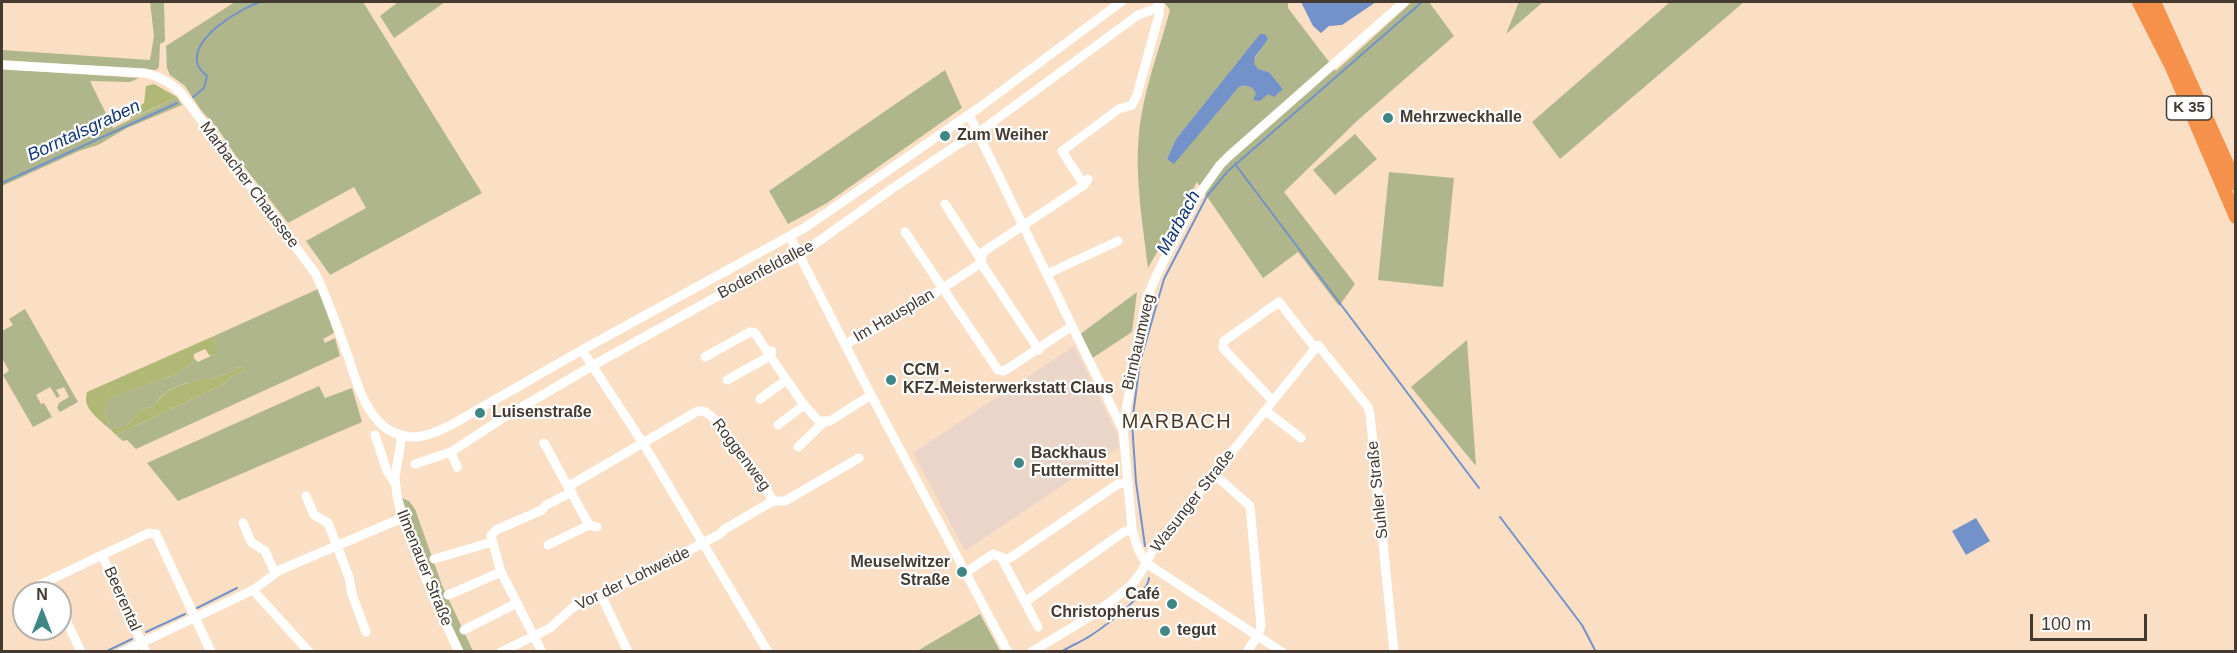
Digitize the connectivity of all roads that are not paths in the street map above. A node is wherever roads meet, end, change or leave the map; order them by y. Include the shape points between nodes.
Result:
1 (1121, 2) edge
2 (1404, 2) edge
3 (2139, 2) edge
4 (2154, 2) edge
5 (1159, 4) edge
6 (1068, 42) junction
7 (1080, 58) junction
8 (2, 65) edge
9 (969, 115) junction
10 (978, 133) junction
11 (882, 174) junction
12 (2235, 184) edge
13 (892, 188) junction
14 (945, 204) dead end
15 (2235, 217) edge
16 (1023, 225) junction
17 (905, 232) dead end
18 (790, 237) junction
19 (1118, 241) dead end
20 (799, 256) junction
21 (981, 261) junction
22 (1047, 274) junction
23 (943, 288) junction
24 (688, 291) junction
25 (697, 308) junction
26 (1072, 326) junction
27 (845, 344) junction
28 (1317, 346) junction
29 (582, 350) junction
30 (1039, 350) junction
31 (771, 354) junction
32 (705, 357) dead end
33 (592, 366) junction
34 (727, 380) dead end
35 (786, 380) junction
36 (871, 395) junction
37 (760, 399) dead end
38 (494, 401) junction
39 (1273, 402) junction
40 (804, 405) junction
41 (1266, 411) junction
42 (503, 418) junction
43 (824, 422) junction
44 (778, 425) dead end
45 (1123, 428) junction
46 (375, 435) dead end
47 (402, 435) junction
48 (1300, 438) dead end
49 (544, 443) dead end
50 (643, 443) junction
51 (798, 447) dead end
52 (451, 452) junction
53 (859, 458) dead end
54 (415, 464) dead end
55 (457, 467) dead end
56 (1214, 474) junction
57 (395, 483) junction
58 (1126, 483) junction
59 (571, 489) junction
60 (306, 496) dead end
61 (773, 501) junction
62 (402, 518) junction
63 (243, 522) dead end
64 (1132, 530) junction
65 (492, 542) junction
66 (704, 544) junction
67 (337, 545) junction
68 (548, 545) dead end
69 (102, 555) junction
70 (1001, 557) junction
71 (434, 559) dead end
72 (1146, 563) junction
73 (501, 572) junction
74 (275, 573) junction
75 (966, 573) junction
76 (48, 581) edge
77 (253, 590) junction
78 (448, 595) dead end
79 (601, 595) junction
80 (1025, 602) junction
81 (517, 603) junction
82 (194, 617) junction
83 (1038, 627) dead end
84 (464, 630) dead end
85 (72, 632) edge
86 (366, 632) dead end
87 (534, 635) junction
88 (1258, 635) junction
89 (144, 647) edge
90 (81, 651) edge
91 (122, 651) edge
92 (211, 651) edge
93 (309, 651) edge
94 (459, 651) edge
95 (501, 651) edge
96 (542, 651) edge
97 (628, 651) edge
98 (768, 651) edge
99 (1008, 651) edge
100 (1031, 651) edge
101 (1247, 651) edge
102 (1282, 651) edge
103 (1394, 651) edge

1 - 6 street, Bodenfeldallee
2 - 45 street, Birnbaumweg via 1229,156 1197,197 1146,300
3 - 15 highway, K 35 via 2172,67
4 - 12 highway, K 35
5 - 7 street, Bodenfeldallee
5 - 16 street, Im Hausplan via 1132,105 1119,109 1062,151 1086,182
6 - 7 street
6 - 9 street, Bodenfeldallee
7 - 10 street, Bodenfeldallee
8 - 47 street, Marbacher Chaussee via 146,73 160,77 181,93 315,273 367,406 387,429
9 - 10 street
9 - 11 street, Bodenfeldallee
10 - 13 street, Bodenfeldallee
10 - 16 street
11 - 13 street
11 - 18 street, Bodenfeldallee
13 - 20 street, Bodenfeldallee
14 - 21 street
16 - 21 street, Im Hausplan via 983,252
16 - 22 street
17 - 23 street, Im Hausplan
18 - 20 street
18 - 24 street, Bodenfeldallee
19 - 22 street
20 - 25 street, Bodenfeldallee
20 - 27 street
21 - 23 street, Im Hausplan
21 - 30 street
22 - 26 street
23 - 27 street, Im Hausplan
23 - 30 street, Im Hausplan via 998,369 1006,370
24 - 25 street
24 - 29 street, Bodenfeldallee
25 - 33 street, Bodenfeldallee
26 - 30 street, Im Hausplan
26 - 45 street
27 - 36 street
28 - 39 street, Wasunger Straße
28 - 39 street via 1279,302 1219,345
28 - 103 street, Suhler Straße via 1370,414
29 - 33 street
29 - 38 street, Bodenfeldallee
31 - 32 street via 752,332
31 - 34 street
31 - 35 street
33 - 42 street, Bodenfeldallee
33 - 50 street
35 - 37 street
35 - 40 street
36 - 43 street
36 - 75 street
38 - 42 street
38 - 47 street, Bodenfeldallee via 432,434
39 - 41 street, Wasunger Straße
40 - 43 street via 817,420
40 - 44 street
41 - 48 street
41 - 56 street, Wasunger Straße
42 - 52 street, Bodenfeldallee
43 - 51 street
45 - 58 street, Birnbaumweg
46 - 57 street, Ilmenauer Straße
47 - 57 street, Ilmenauer Straße
49 - 59 street
50 - 59 street
50 - 61 street, Roggenweg via 696,412 705,412 724,429
50 - 66 street
52 - 54 street, Bodenfeldallee
52 - 55 street
53 - 61 street, Vor der Lohweide via 785,501
56 - 72 street, Wasunger Straße
56 - 88 street via 1250,506 1261,626
57 - 62 street, Ilmenauer Straße
58 - 64 street, Birnbaumweg
58 - 70 street via 1118,484 1010,558
59 - 65 street via 542,510 496,530
59 - 68 street via 593,526
60 - 67 street via 314,515 328,523
61 - 66 street, Vor der Lohweide
62 - 67 street
62 - 94 street, Ilmenauer Straße
63 - 74 street via 251,542 265,551
64 - 72 street, Birnbaumweg
64 - 80 street via 1122,533
65 - 71 street
65 - 73 street
66 - 79 street, Vor der Lohweide
66 - 98 street
67 - 74 street
67 - 86 street
69 - 76 street, Beerental
69 - 82 street, Beerental via 149,533 156,534
69 - 89 street, Beerental
70 - 75 street via 993,554
70 - 80 street
72 - 88 street
72 - 100 street, Wasunger Straße via 1131,584 1092,614
73 - 78 street
73 - 81 street
74 - 77 street
75 - 99 street
77 - 82 street
77 - 93 street
79 - 87 street, Vor der Lohweide via 579,604 550,628
79 - 97 street
80 - 83 street
81 - 84 street
81 - 87 street
82 - 89 street
82 - 92 street
85 - 90 street
87 - 95 street, Vor der Lohweide
87 - 96 street
88 - 101 street
88 - 102 street
89 - 91 street

